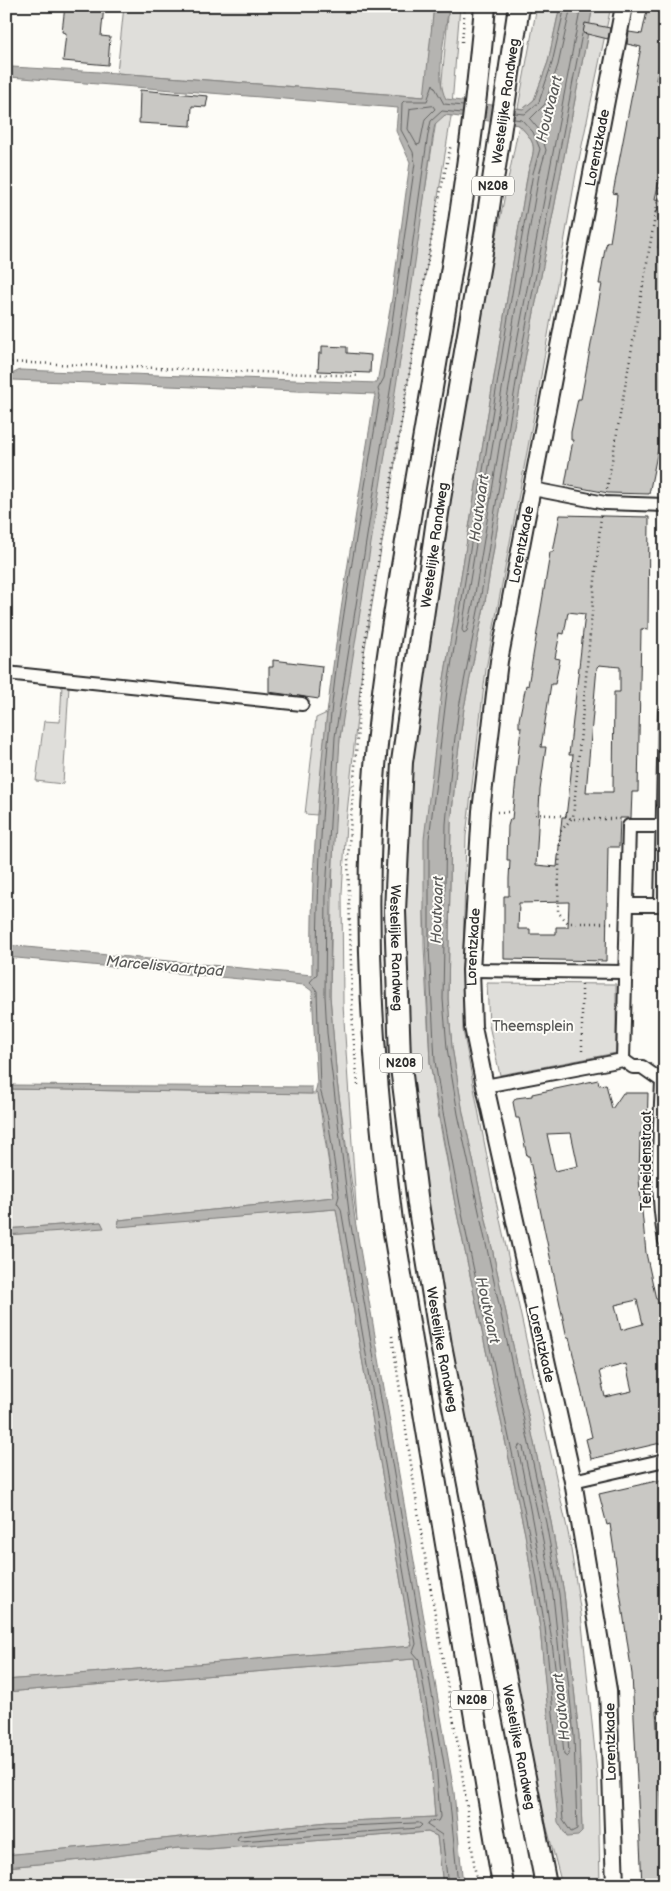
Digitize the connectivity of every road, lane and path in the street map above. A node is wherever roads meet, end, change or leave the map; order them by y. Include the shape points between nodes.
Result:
1 (485, 6) edge
2 (519, 6) edge
3 (624, 6) edge
4 (665, 160) edge
5 (655, 211) junction
6 (665, 213) edge
7 (6, 362) edge
8 (360, 376) dead end
9 (533, 489) junction
10 (604, 502) junction
11 (665, 505) edge
12 (6, 673) edge
13 (302, 704) dead end
14 (665, 710) edge
15 (535, 814) dead end
16 (571, 819) junction
17 (629, 826) junction
18 (663, 826) junction
19 (663, 905) edge
20 (627, 906) junction
21 (627, 924) junction
22 (470, 970) junction
23 (582, 971) junction
24 (625, 972) junction
25 (623, 1060) junction
26 (582, 1068) junction
27 (663, 1080) edge
28 (485, 1086) junction
29 (665, 1241) edge
30 (665, 1460) edge
31 (574, 1481) junction
32 (503, 1885) edge
33 (546, 1885) edge
34 (615, 1885) edge

1 - 32 main road, Westelijke Randweg / N208 via 478,92 458,238 392,624 375,766 369,896 371,1016 378,1113 392,1220
2 - 33 main road, Westelijke Randweg / N208 via 440,498 402,762 395,911 400,1059 418,1204 441,1345
3 - 9 street, Lorentzkade
4 - 5 path
5 - 6 path
5 - 10 path
7 - 8 path
9 - 10 street
9 - 22 street, Lorentzkade via 499,661 481,811
10 - 11 street
10 - 16 path
12 - 13 street
14 - 18 street
15 - 16 path
16 - 17 path via 622,819
16 - 21 path via 560,832 558,912 568,923
17 - 18 street
17 - 20 street
18 - 19 street
19 - 20 street
20 - 21 street
21 - 24 street
22 - 23 street
22 - 28 street, Lorentzkade via 473,1027
23 - 24 street
23 - 26 path
24 - 25 street
25 - 26 street
25 - 27 street
26 - 28 street
27 - 29 street, Terheidenstraat via 659,1169
28 - 31 street, Lorentzkade
30 - 31 street
31 - 34 street, Lorentzkade via 608,1690

